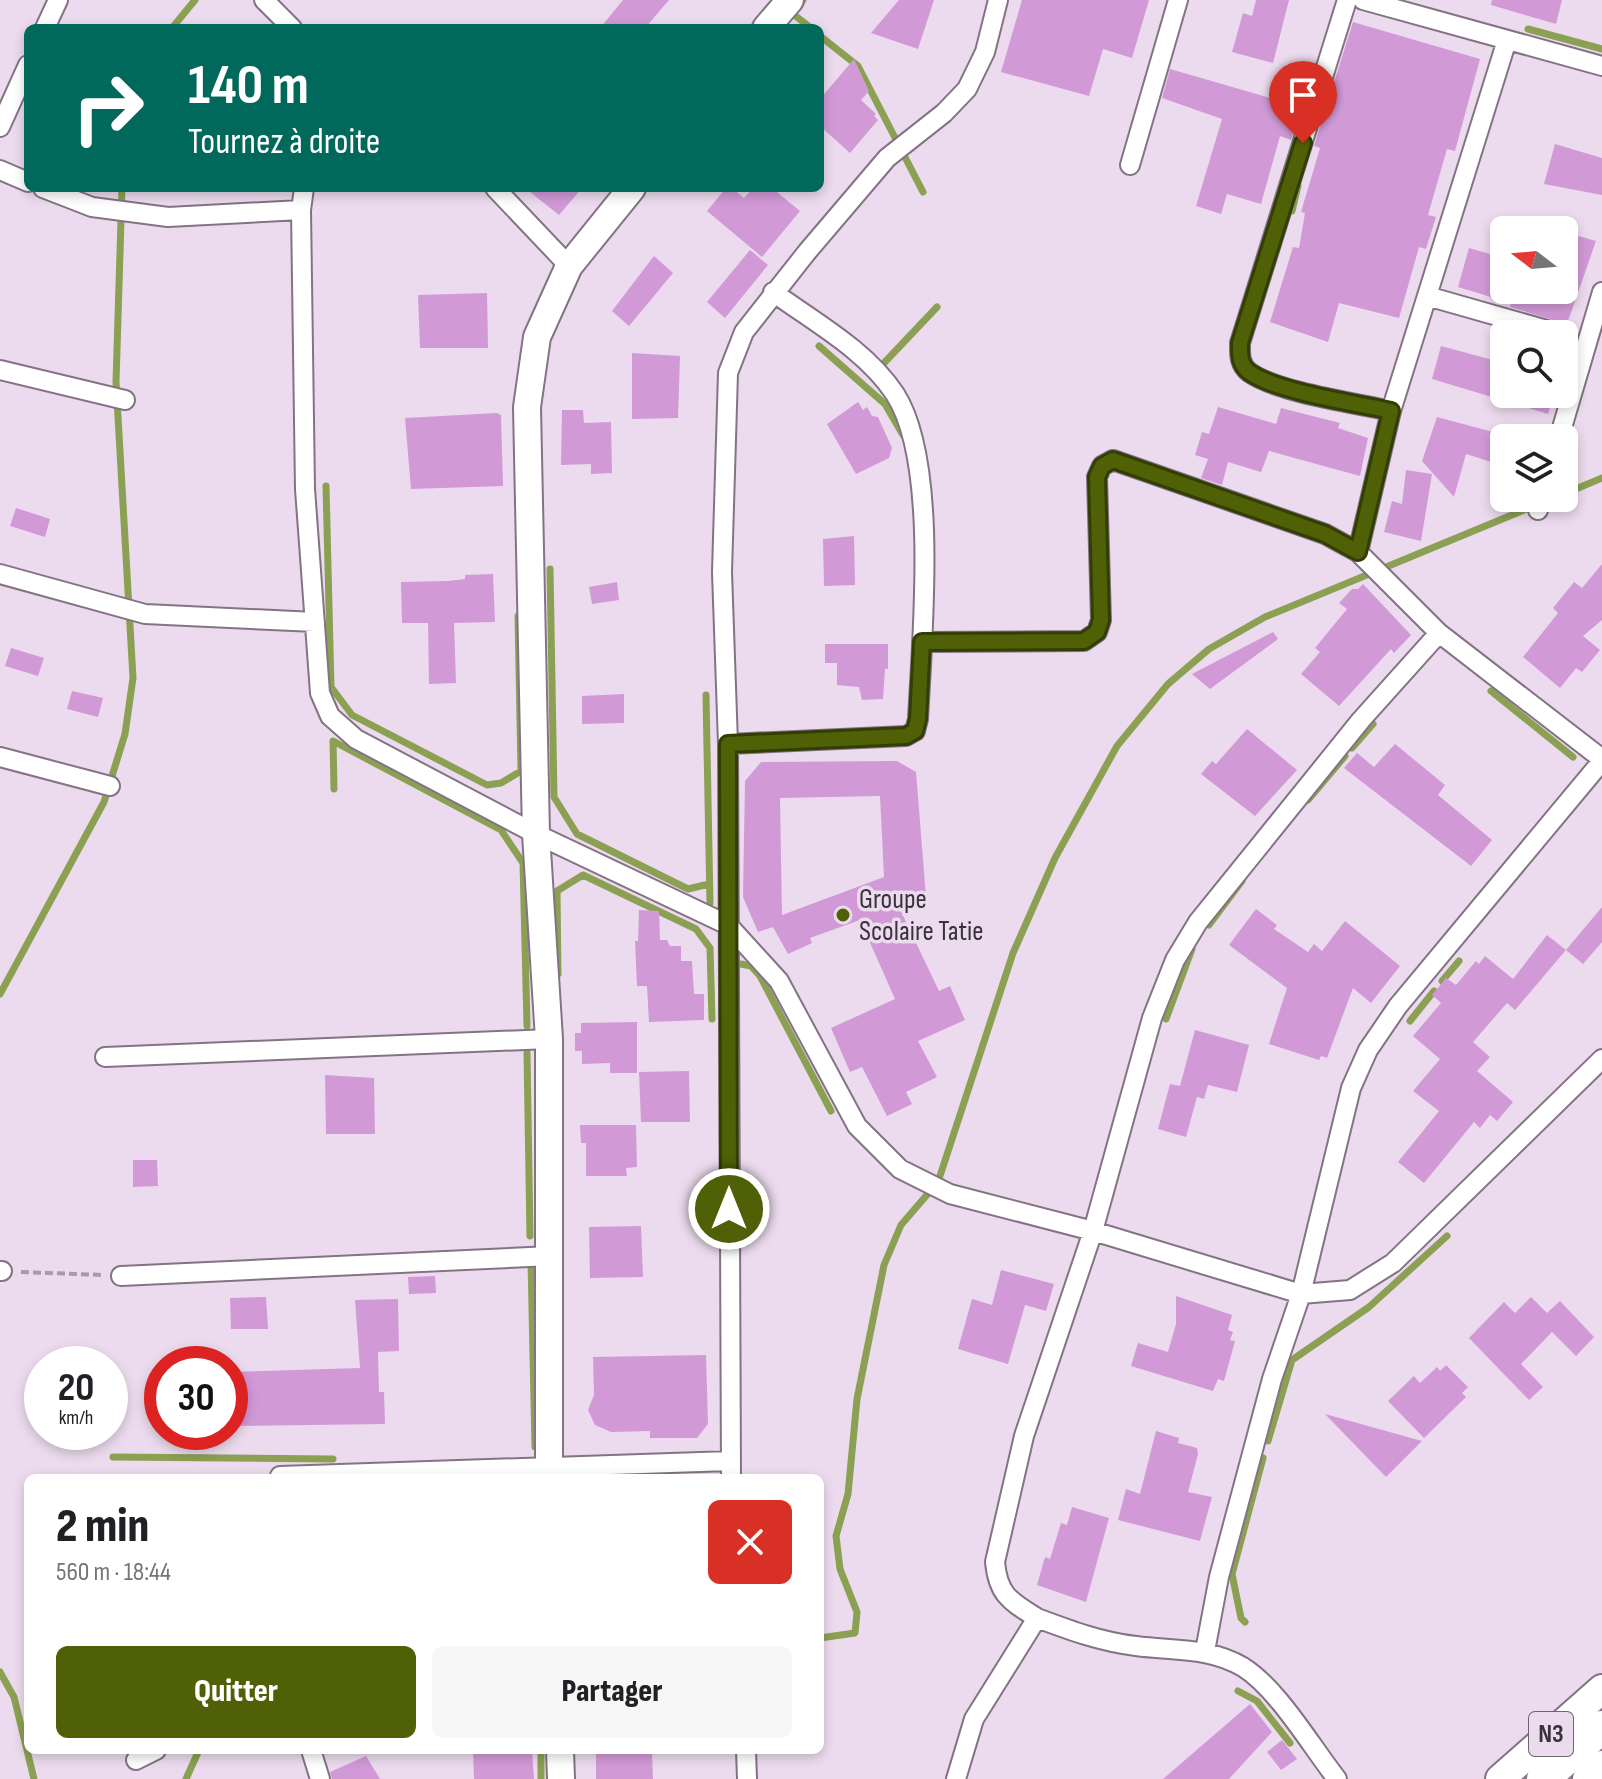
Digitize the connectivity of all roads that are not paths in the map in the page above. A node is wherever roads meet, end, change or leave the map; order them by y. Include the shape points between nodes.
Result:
1 (58, 0) edge
2 (264, 0) edge
3 (790, 0) edge
4 (998, 0) edge
5 (1178, 0) edge
6 (1347, 0) edge
7 (1363, 0) edge
8 (47, 24) edge
9 (288, 24) edge
10 (769, 24) edge
11 (1507, 40) junction
12 (1602, 66) edge
13 (24, 74) edge
14 (0, 127) edge
15 (1130, 165) dead end
16 (0, 170) edge
17 (24, 180) edge
18 (53, 192) edge
19 (303, 192) edge
20 (499, 192) edge
21 (629, 192) edge
22 (301, 210) junction
23 (569, 266) junction
24 (773, 292) junction
25 (1602, 292) edge
26 (1427, 296) junction
27 (1512, 320) edge
28 (1578, 339) edge
29 (1588, 342) junction
30 (0, 370) edge
31 (125, 400) dead end
32 (1391, 411) junction
33 (1563, 424) edge
34 (1358, 552) junction
35 (0, 574) edge
36 (315, 622) junction
37 (1439, 633) junction
38 (922, 642) junction
39 (728, 744) junction
40 (0, 757) edge
41 (1602, 760) edge
42 (110, 786) dead end
43 (536, 834) junction
44 (728, 925) junction
45 (549, 1039) junction
46 (105, 1057) dead end
47 (1602, 1059) edge
48 (1093, 1231) junction
49 (551, 1256) junction
50 (121, 1276) road end
51 (1301, 1294) junction
52 (731, 1470) edge
53 (549, 1472) edge
54 (414, 1474) edge
55 (1037, 1618) junction
56 (1205, 1651) junction
57 (1602, 1689) edge
58 (1602, 1727) edge
59 (148, 1754) edge
60 (312, 1754) edge
61 (560, 1754) edge
62 (746, 1754) edge
63 (136, 1760) dead end
64 (1602, 1765) edge
65 (320, 1779) edge
66 (561, 1779) edge
67 (747, 1779) edge
68 (956, 1779) edge
69 (1337, 1779) edge
70 (1500, 1779) edge
71 (1543, 1779) edge
72 (1587, 1779) edge

1 - 8 street
2 - 9 street
3 - 10 main road
4 - 24 street via 985,52 967,89 887,158
5 - 15 street
6 - 32 street via 1240,343 1241,361 1248,371 1272,383
7 - 11 street
11 - 12 street
11 - 26 street
13 - 14 street
16 - 17 street
18 - 22 street via 92,207 168,217
19 - 22 street
20 - 23 street
21 - 23 main road
22 - 36 street via 305,489
23 - 43 main road via 537,337 527,407
24 - 38 street via 864,359 895,394 913,438 923,526
24 - 39 street via 744,332 728,373 722,572
25 - 29 street
26 - 27 street
26 - 32 street
28 - 29 street
29 - 33 street
30 - 31 street
32 - 34 street
34 - 37 street
34 - 38 street via 1325,534 1113,460 1097,477 1097,632 1084,641
35 - 36 street via 145,614
36 - 43 street via 320,693 330,716 356,739
37 - 41 street
37 - 48 street via 1361,720 1198,922 1175,960 1152,1018
38 - 39 street via 918,719 915,731 906,736
39 - 44 street
40 - 42 street
41 - 51 street via 1398,1006 1368,1050 1351,1088
43 - 44 street
43 - 45 main road
44 - 48 street via 779,981 857,1126 900,1169 950,1194
44 - 52 street
45 - 46 street
45 - 49 main road
47 - 51 street via 1393,1263 1350,1290
48 - 51 street
48 - 55 street via 1024,1436 995,1562 997,1584 1011,1602
49 - 50 street
49 - 53 main road
51 - 56 street via 1272,1379
52 - 53 street
53 - 54 street
55 - 56 street via 1089,1637
55 - 68 street via 974,1719
56 - 69 street via 1243,1668 1268,1690
57 - 70 main road, N3
58 - 71 highway, N3
59 - 63 street
60 - 65 street
61 - 66 main road
62 - 67 street
64 - 72 main road, N3

